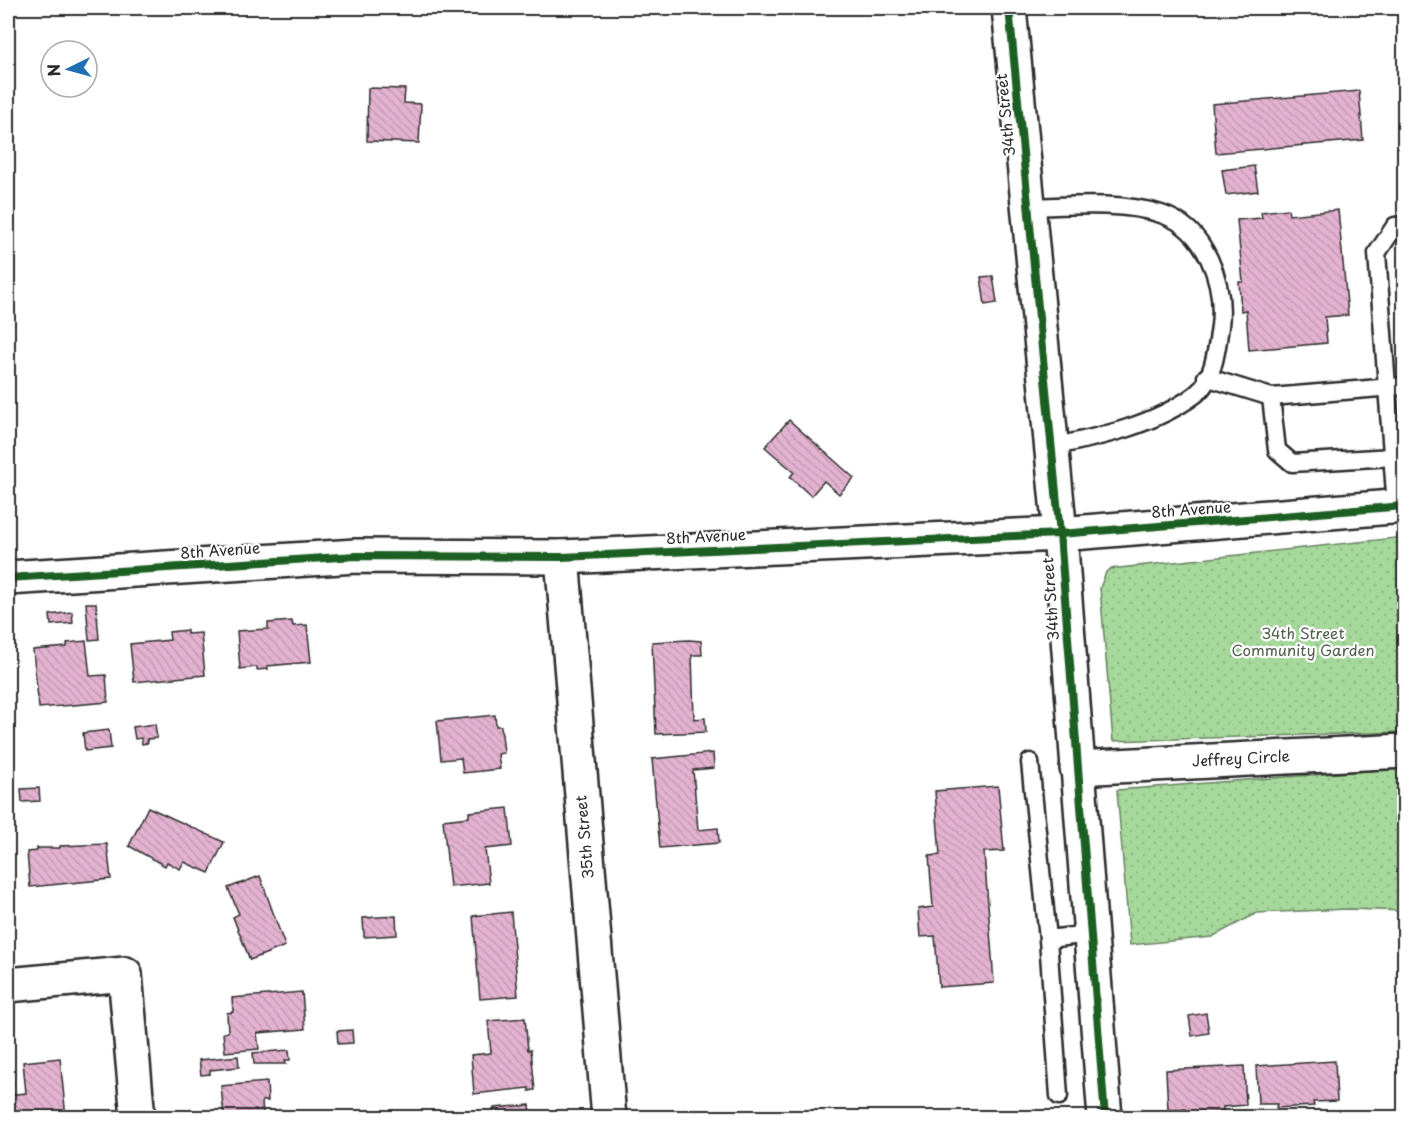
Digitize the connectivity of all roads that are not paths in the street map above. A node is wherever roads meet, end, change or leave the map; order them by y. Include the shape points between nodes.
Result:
1 (1009, 8) edge
2 (1028, 207) junction
3 (1404, 225) edge
4 (1206, 377) junction
5 (1404, 386) edge
6 (1387, 388) junction
7 (1271, 397) junction
8 (1051, 447) junction
9 (1396, 449) edge
10 (1400, 506) edge
11 (1060, 534) junction
12 (562, 557) junction
13 (8, 578) edge
14 (1404, 751) edge
15 (1030, 762) dead end
16 (1077, 768) junction
17 (1090, 934) junction
18 (1048, 939) junction
19 (8, 985) edge
20 (1059, 1096) dead end
21 (138, 1118) edge
22 (609, 1118) edge
23 (1105, 1118) edge

1 - 2 street, 34th Street
2 - 4 lane via 1124,208 1162,214 1186,228 1208,252 1217,281 1220,324 1213,367
2 - 8 street, 34th Street
3 - 6 lane via 1395,226 1377,253
4 - 7 lane
4 - 8 lane via 1198,392 1168,412
5 - 6 lane
6 - 7 lane
6 - 9 lane
7 - 9 lane via 1277,450 1292,463
8 - 11 street, 34th Street
9 - 10 lane
10 - 11 street, 8th Avenue
11 - 12 street, 8th Avenue
11 - 16 street, 34th Street
12 - 13 street, 8th Avenue via 356,556
12 - 22 street, 35th Street
14 - 16 street, Jeffrey Circle
15 - 18 lane
16 - 17 street, 34th Street
17 - 18 lane
17 - 23 street, 34th Street
18 - 20 lane
19 - 21 street via 125,974

